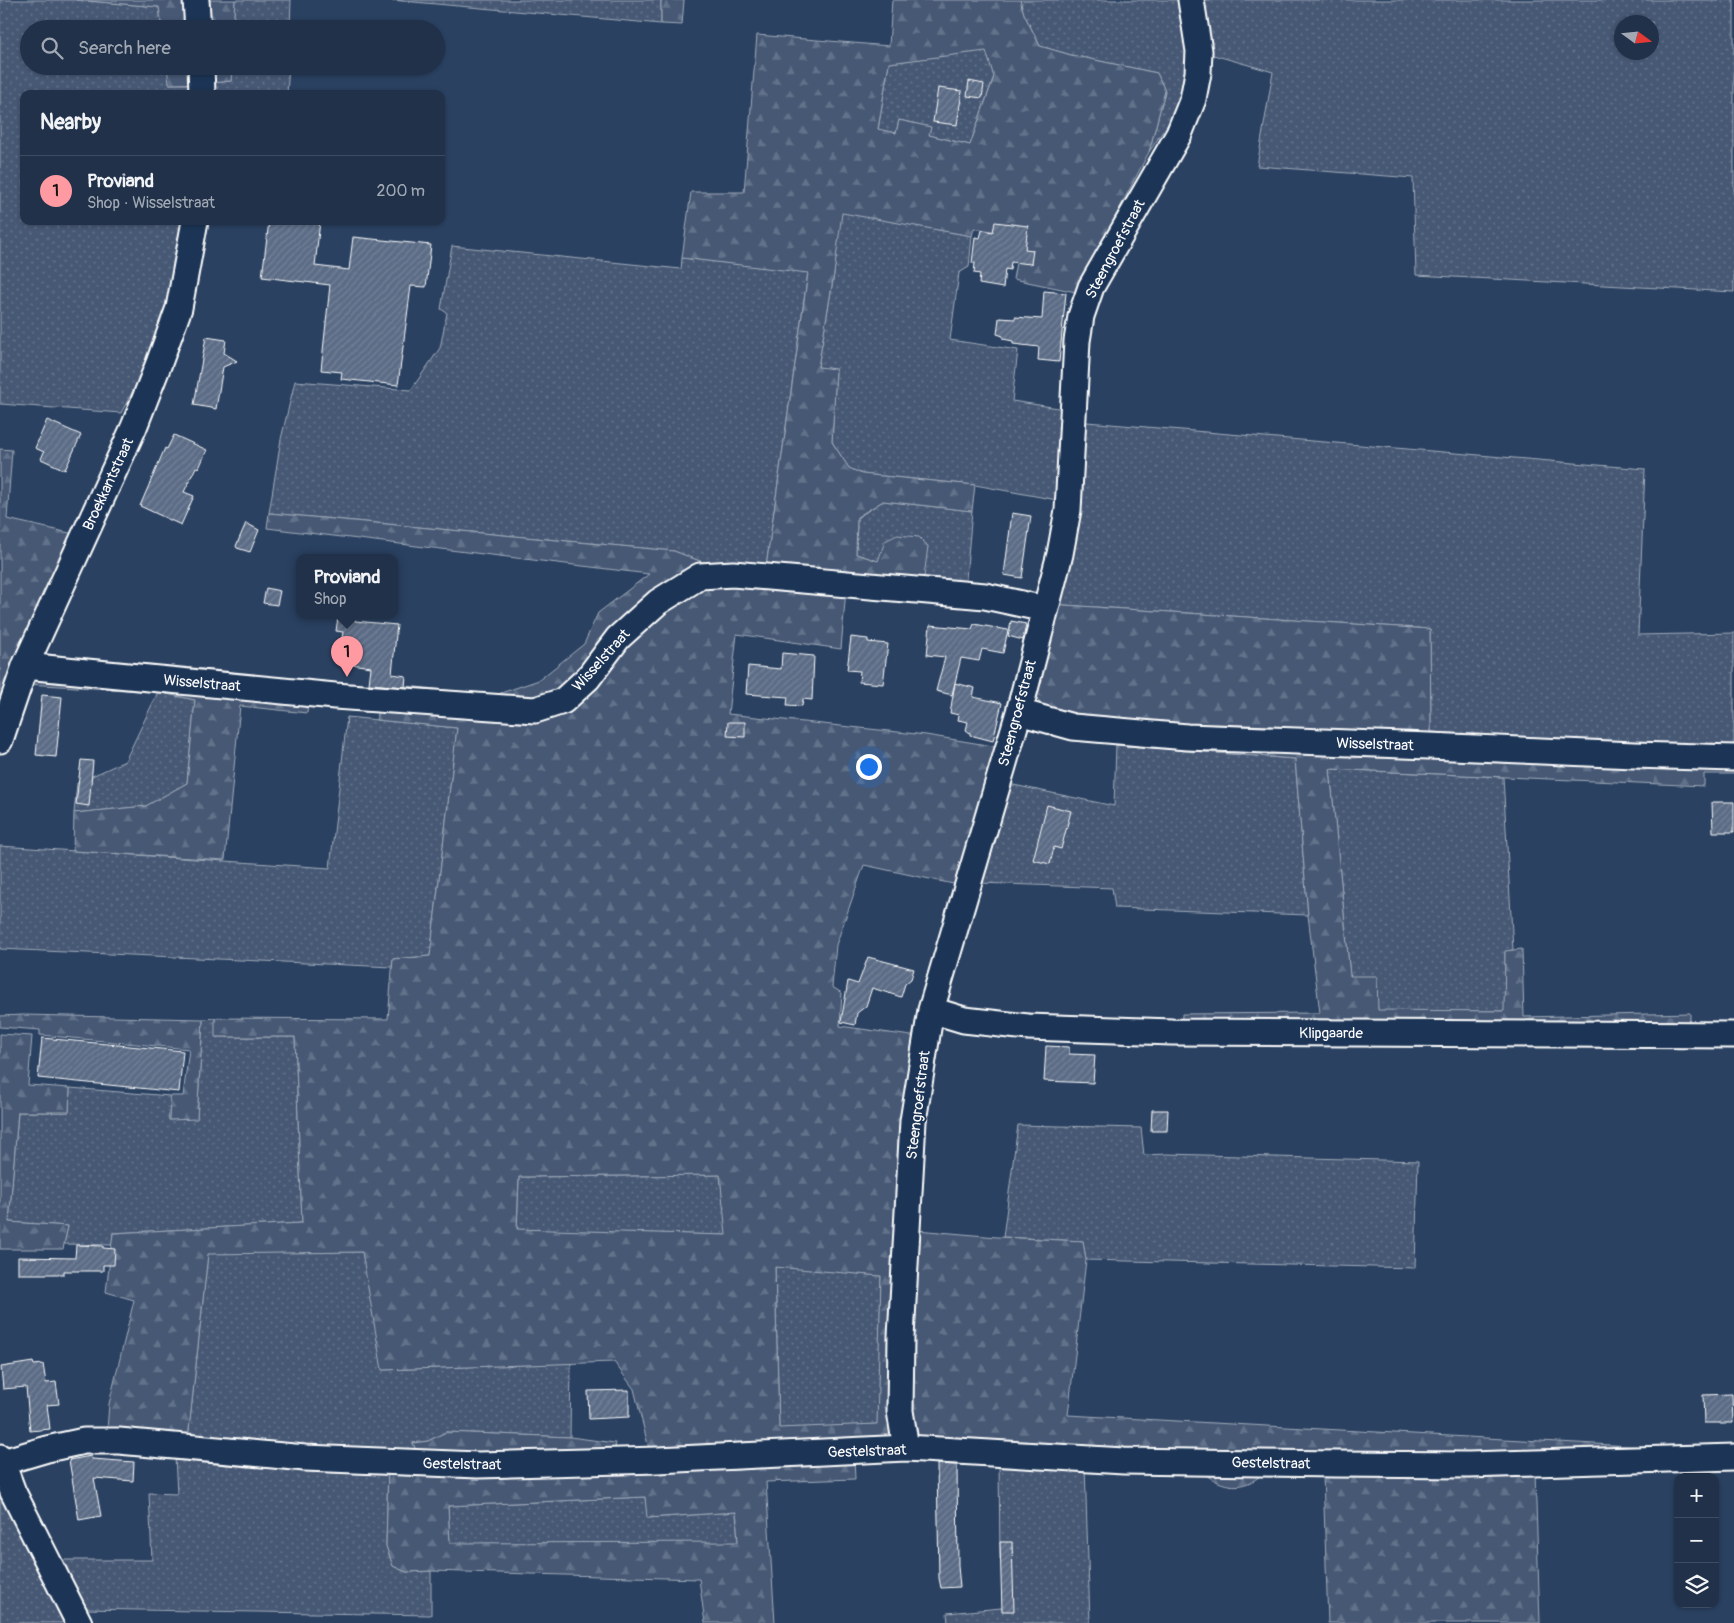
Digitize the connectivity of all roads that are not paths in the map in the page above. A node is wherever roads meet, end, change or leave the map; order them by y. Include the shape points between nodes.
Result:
1 (196, 0) edge
2 (1191, 0) edge
3 (197, 20) edge
4 (201, 75) edge
5 (202, 90) edge
6 (194, 225) edge
7 (1045, 609) junction
8 (25, 666) junction
9 (1019, 712) junction
10 (0, 740) edge
11 (1734, 758) edge
12 (931, 1010) junction
13 (1734, 1035) edge
14 (906, 1448) junction
15 (1734, 1457) edge
16 (1, 1459) edge
17 (79, 1623) edge

1 - 3 street
2 - 7 street, Steengroefstraat via 1199,51 1193,99 1179,134 1091,287 1081,316 1076,341 1068,510
4 - 5 street
6 - 8 street, Broekkantstraat via 179,308 134,427
7 - 8 street, Wisselstraat via 985,596 732,574 700,576 658,602 618,638 588,678 563,701 535,710 335,696
7 - 9 street, Steengroefstraat
8 - 10 street, Broekkantstraat
9 - 11 street, Wisselstraat via 1073,727 1187,737
9 - 12 street, Steengroefstraat
12 - 13 street, Klipgaarde via 964,1020 1028,1027 1172,1032
12 - 14 street, Steengroefstraat via 913,1121 906,1221 900,1411
14 - 15 street, Gestelstraat via 1124,1461 1336,1464 1470,1465
14 - 16 street, Gestelstraat via 478,1466 305,1458 119,1441 84,1442
16 - 17 street via 13,1492

